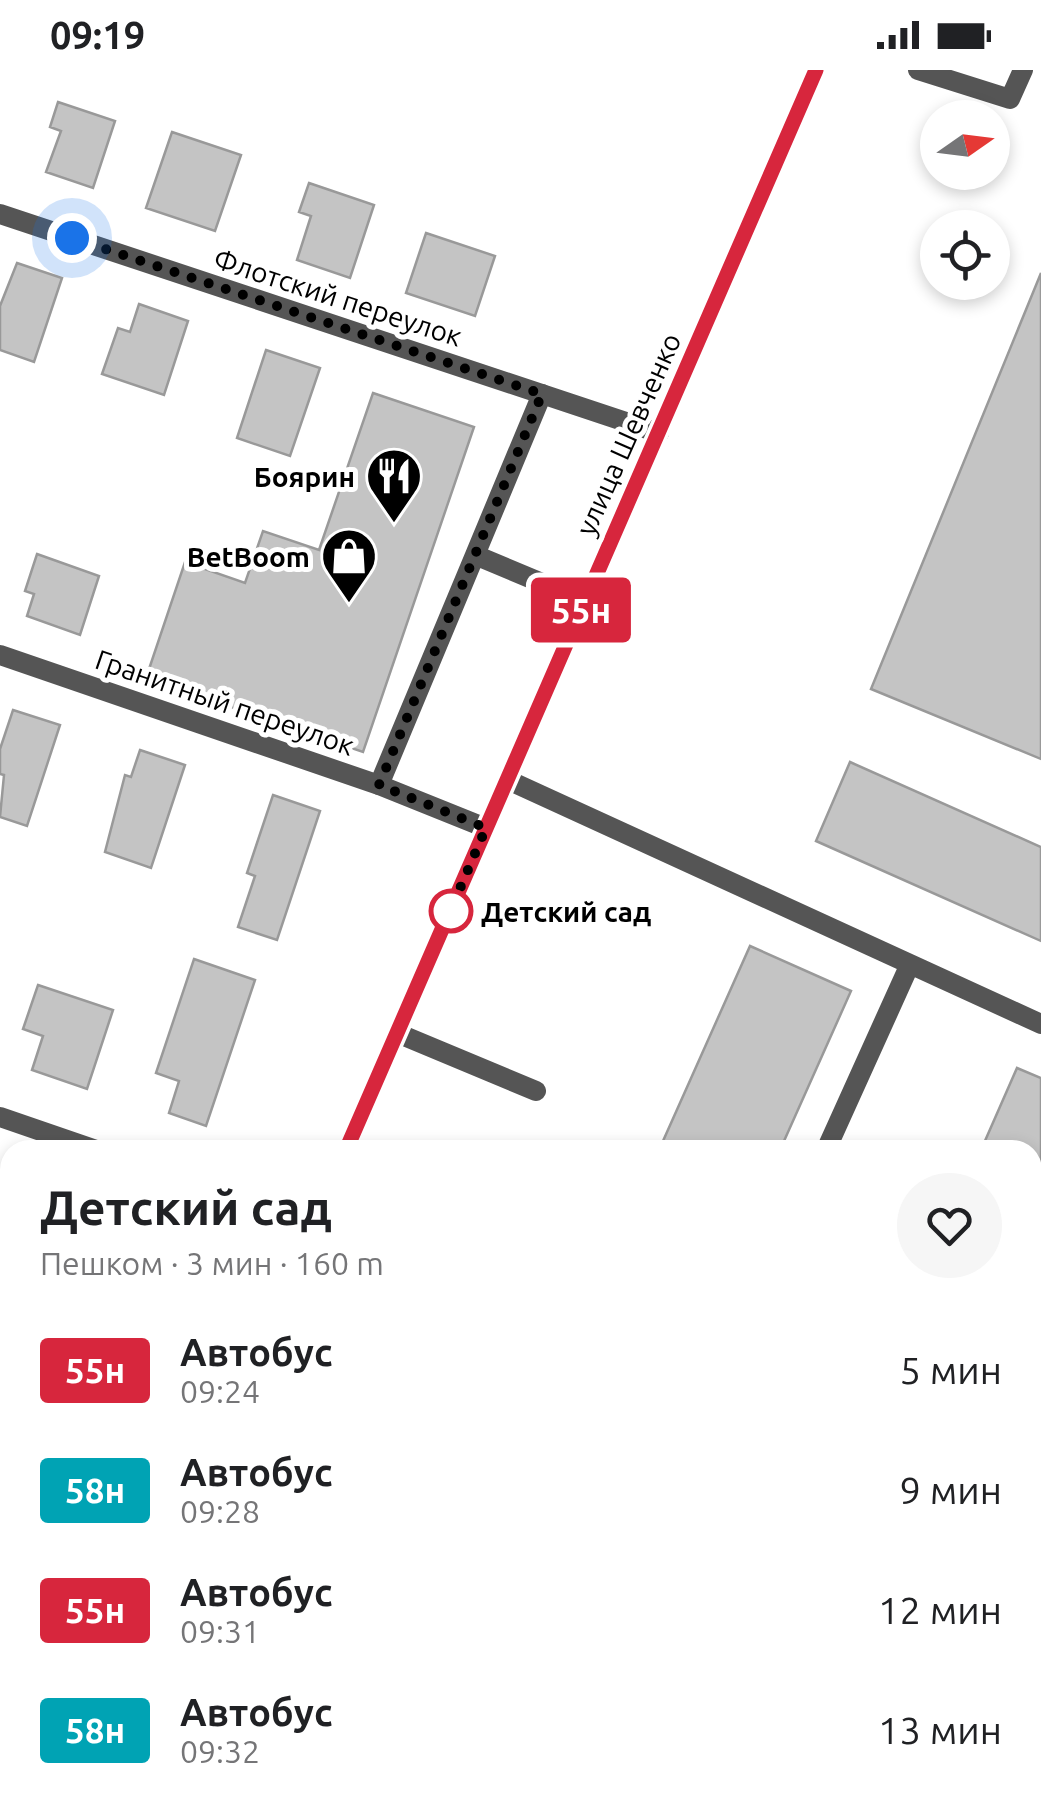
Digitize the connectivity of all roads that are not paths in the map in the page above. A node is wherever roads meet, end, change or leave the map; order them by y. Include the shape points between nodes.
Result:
1 (816, 70) edge
2 (918, 70) edge
3 (1023, 70) edge
4 (0, 214) edge
5 (542, 394) junction
6 (659, 433) junction
7 (475, 555) junction
8 (585, 601) junction
9 (0, 655) edge
10 (508, 780) junction
11 (379, 785) junction
12 (486, 828) junction
13 (910, 964) junction
14 (1041, 1024) edge
15 (397, 1033) junction
16 (536, 1091) dead end
17 (0, 1117) edge
18 (67, 1140) edge
19 (350, 1140) edge
20 (831, 1140) edge

1 - 6 main road, улица Шевченко
2 - 3 street via 1010,100
4 - 5 street, Флотский переулок
5 - 6 street, Флотский переулок
5 - 7 street
6 - 8 main road, улица Шевченко
7 - 8 street
7 - 11 street
8 - 10 main road, улица Шевченко
9 - 11 street, Гранитный переулок
10 - 12 main road, улица Шевченко
10 - 13 street
11 - 12 street, Гранитный переулок
12 - 15 main road, улица Шевченко
13 - 14 street
13 - 20 street
15 - 16 street
15 - 19 main road, улица Шевченко
17 - 18 street

